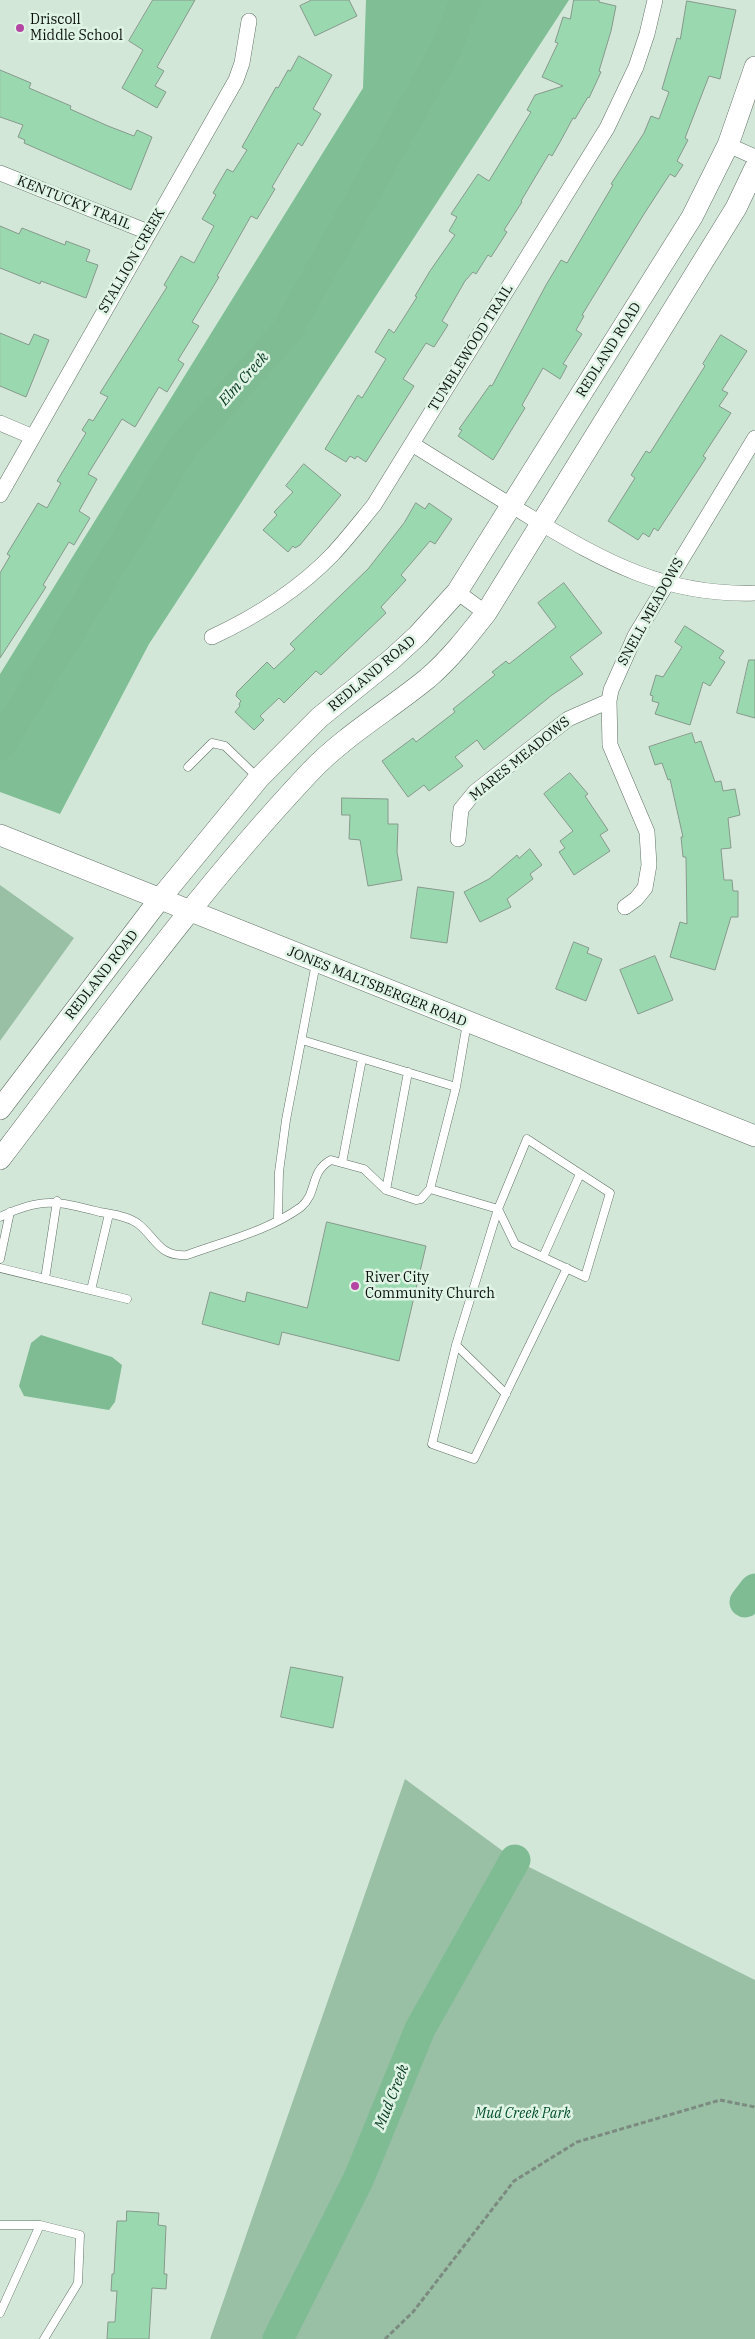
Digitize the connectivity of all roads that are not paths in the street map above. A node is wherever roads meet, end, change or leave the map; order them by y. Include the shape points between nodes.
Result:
1 (655, 0) edge
2 (249, 20) dead end
3 (755, 67) edge
4 (728, 145) junction
5 (755, 157) edge
6 (755, 168) edge
7 (0, 173) edge
8 (148, 232) junction
9 (0, 423) edge
10 (33, 437) junction
11 (755, 438) edge
12 (412, 444) junction
13 (0, 496) edge
14 (512, 506) junction
15 (542, 524) junction
16 (666, 583) junction
17 (457, 592) junction
18 (755, 593) edge
19 (486, 614) junction
20 (212, 637) dead end
21 (609, 701) junction
22 (188, 767) dead end
23 (259, 778) junction
24 (8, 839) edge
25 (458, 839) dead end
26 (159, 900) junction
27 (625, 907) dead end
28 (188, 912) junction
29 (316, 963) junction
30 (467, 1023) junction
31 (302, 1040) junction
32 (362, 1058) junction
33 (408, 1072) junction
34 (456, 1087) junction
35 (0, 1109) edge
36 (755, 1136) edge
37 (0, 1159) edge
38 (342, 1163) junction
39 (580, 1174) junction
40 (430, 1189) junction
41 (386, 1190) junction
42 (57, 1201) junction
43 (498, 1209) junction
44 (10, 1212) junction
45 (109, 1214) junction
46 (0, 1217) edge
47 (278, 1219) junction
48 (543, 1257) junction
49 (0, 1259) edge
50 (0, 1268) edge
51 (567, 1268) junction
52 (45, 1279) junction
53 (91, 1290) junction
54 (127, 1299) dead end
55 (456, 1345) junction
56 (506, 1394) junction
57 (0, 2225) edge
58 (40, 2225) junction
59 (0, 2313) edge
60 (44, 2339) edge

1 - 12 street, TUMBLEWOOD TRAIL via 636,67 607,128
2 - 8 street, STALLION CREEK via 236,80
3 - 4 main road, REDLAND ROAD
4 - 5 street
4 - 14 main road, REDLAND ROAD via 692,217
6 - 15 main road via 736,208
7 - 8 street, KENTUCKY TRAIL
8 - 10 street, STALLION CREEK
9 - 10 street
10 - 13 street, STALLION CREEK
11 - 16 street, SNELL MEADOWS
12 - 14 street
12 - 20 street, TUMBLEWOOD TRAIL via 374,505 332,555 264,609
14 - 15 street
14 - 17 main road, REDLAND ROAD
15 - 16 street via 606,561
15 - 19 main road
16 - 18 street via 706,592
16 - 21 street, SNELL MEADOWS via 617,673
17 - 19 street
17 - 23 main road, REDLAND ROAD via 418,635 320,717
19 - 28 main road via 428,678 317,764
21 - 25 street, MARES MEADOWS via 568,719 475,792 461,809
21 - 27 street, SNELL MEADOWS via 610,745 647,832 649,865 645,888
22 - 23 lane via 212,743 225,746
23 - 26 main road, REDLAND ROAD
24 - 26 main road, JONES MALTSBERGER ROAD
26 - 28 main road, JONES MALTSBERGER ROAD
26 - 35 main road, REDLAND ROAD
28 - 29 main road, JONES MALTSBERGER ROAD
28 - 37 main road
29 - 30 main road, JONES MALTSBERGER ROAD
29 - 31 lane
30 - 34 lane
30 - 36 main road, JONES MALTSBERGER ROAD
31 - 32 lane
31 - 47 lane via 279,1172
32 - 33 lane
32 - 38 lane
33 - 34 lane
33 - 41 lane
34 - 40 lane
38 - 41 lane via 364,1169
38 - 47 lane via 331,1160 322,1165 310,1196 301,1206
39 - 43 lane via 527,1139
39 - 48 lane
39 - 51 lane via 610,1194 585,1277
40 - 41 lane via 422,1199 416,1200
40 - 43 lane
42 - 44 lane via 29,1204
42 - 45 lane
42 - 52 lane
43 - 48 lane via 515,1244
43 - 55 lane
44 - 46 lane
44 - 49 lane
45 - 47 lane via 137,1223 159,1247 180,1255 258,1230
45 - 53 lane
48 - 51 lane
50 - 52 lane
51 - 56 lane
52 - 53 lane
53 - 54 lane
55 - 56 lane
55 - 56 lane via 432,1444 474,1459
57 - 58 lane
58 - 59 lane
58 - 60 lane via 80,2235 78,2283

